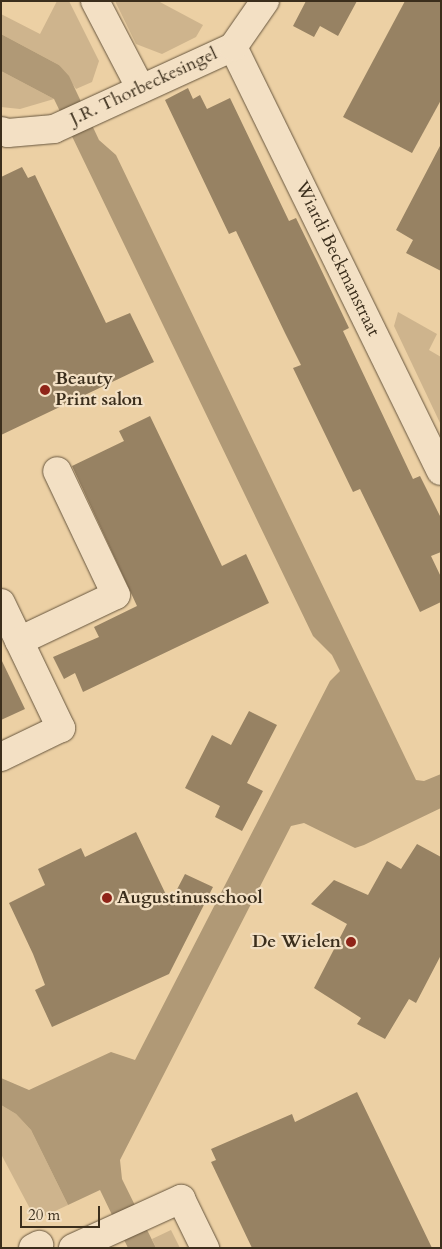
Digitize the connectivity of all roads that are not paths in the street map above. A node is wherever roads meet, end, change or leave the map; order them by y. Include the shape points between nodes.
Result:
1 (94, 1) edge
2 (264, 1) edge
3 (233, 46) junction
4 (141, 89) junction
5 (1, 131) edge
6 (57, 471) dead end
7 (441, 471) edge
8 (1, 603) edge
9 (19, 642) junction
10 (1, 757) edge
11 (73, 1248) edge
12 (205, 1248) edge

1 - 4 street
2 - 3 street, J.R. Thorbeckesingel
3 - 4 street, J.R. Thorbeckesingel
3 - 7 street, Wiardi Beckmanstraat
4 - 5 street, J.R. Thorbeckesingel via 54,128
6 - 9 street via 116,595
8 - 9 street
9 - 10 street via 61,728
11 - 12 street via 181,1199

